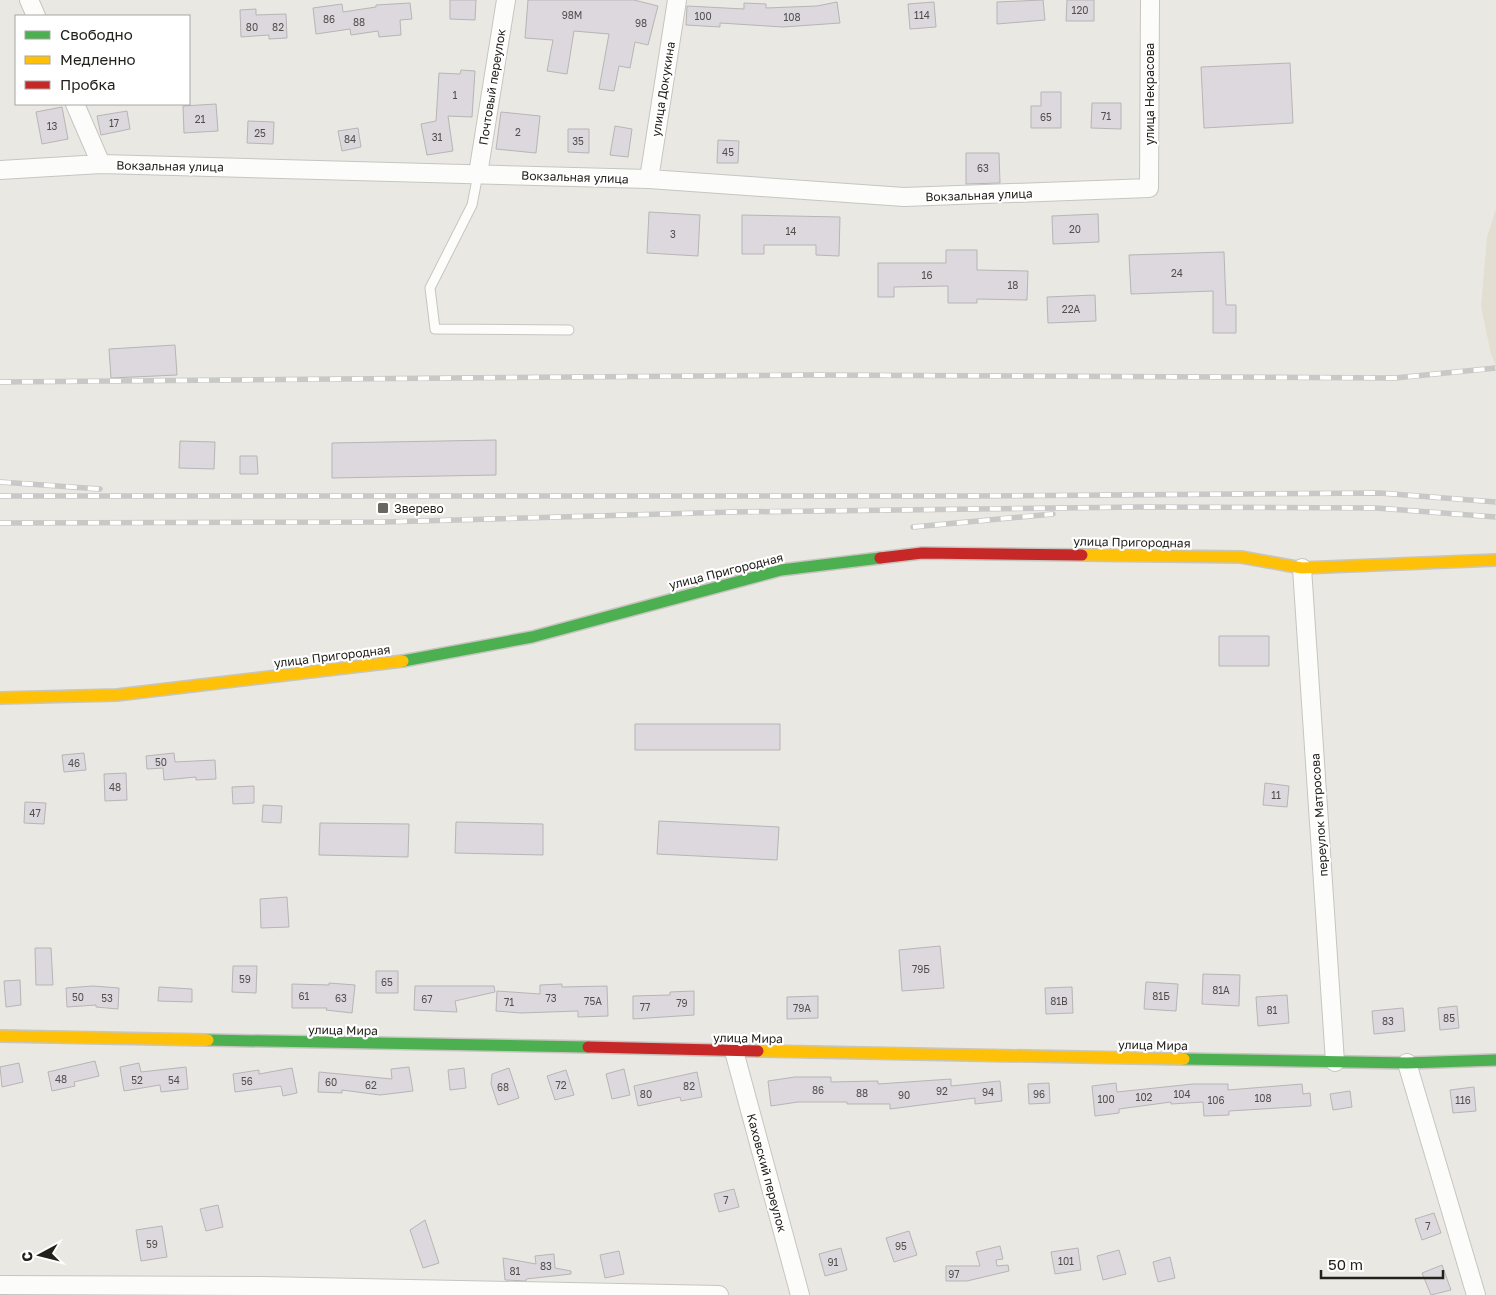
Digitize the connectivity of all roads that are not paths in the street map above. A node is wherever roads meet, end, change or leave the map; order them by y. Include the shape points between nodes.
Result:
1 (29, 0) edge
2 (506, 0) edge
3 (677, 0) edge
4 (1150, 0) edge
5 (36, 15) edge
6 (75, 105) edge
7 (101, 164) junction
8 (0, 170) edge
9 (478, 174) junction
10 (649, 179) junction
11 (1149, 188) joint
12 (568, 330) dead end
13 (1496, 560) edge
14 (1302, 568) junction
15 (0, 698) edge
16 (0, 1036) edge
17 (734, 1051) junction
18 (1496, 1060) edge
19 (1335, 1062) junction
20 (1406, 1063) junction
21 (0, 1285) edge
22 (719, 1295) edge
23 (800, 1295) edge
24 (1476, 1295) edge

1 - 5 street
2 - 9 street, Почтовый переулок
3 - 10 street, улица Докукина
4 - 11 street, улица Некрасова
6 - 7 street
7 - 8 street, Вокзальная улица
7 - 9 street, Вокзальная улица
9 - 10 street, Вокзальная улица
9 - 12 lane via 472,205 430,288 435,329
10 - 11 street, Вокзальная улица via 904,197
13 - 14 street, улица Пригородная
14 - 15 street, улица Пригородная via 1241,557 922,552 781,570 532,637 386,664 117,695
14 - 19 street, переулок Матросова
16 - 17 street, улица Мира
17 - 19 street, улица Мира
17 - 23 street, Каховский переулок
18 - 20 street, улица Мира
19 - 20 street, улица Мира
20 - 24 street
21 - 22 street via 271,1286

